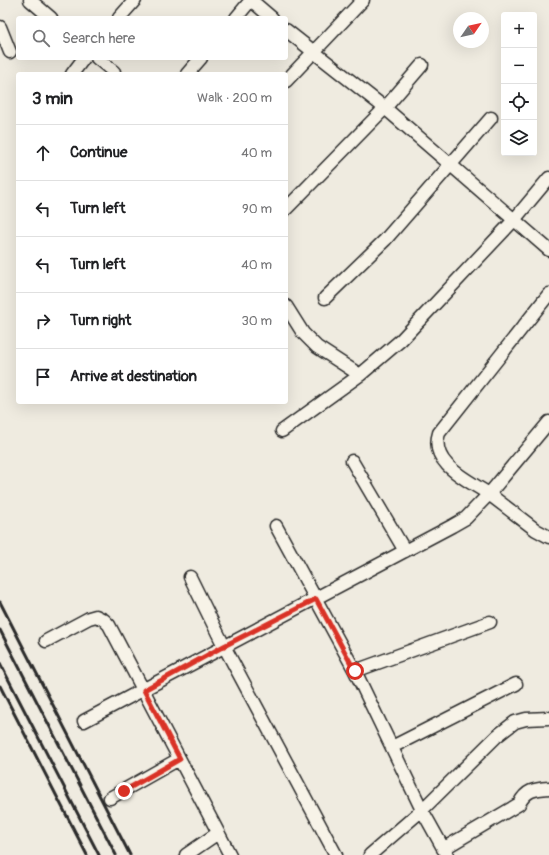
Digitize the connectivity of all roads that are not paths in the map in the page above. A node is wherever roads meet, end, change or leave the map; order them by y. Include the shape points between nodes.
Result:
1 (30, 0) edge
2 (135, 0) edge
3 (251, 0) edge
4 (363, 0) edge
5 (49, 16) edge
6 (120, 16) edge
7 (238, 16) edge
8 (270, 16) edge
9 (0, 28) edge
10 (288, 32) edge
11 (10, 52) dead end
12 (313, 52) junction
13 (82, 60) edge
14 (99, 60) edge
15 (199, 60) edge
16 (422, 65) dead end
17 (74, 72) edge
18 (114, 72) dead end
19 (189, 72) edge
20 (288, 79) edge
21 (385, 108) junction
22 (491, 118) dead end
23 (450, 165) junction
24 (549, 178) edge
25 (288, 207) edge
26 (514, 220) junction
27 (549, 250) edge
28 (549, 294) edge
29 (325, 298) dead end
30 (288, 309) edge
31 (360, 374) junction
32 (549, 422) edge
33 (282, 431) dead end
34 (352, 461) dead end
35 (489, 494) junction
36 (276, 526) dead end
37 (549, 537) edge
38 (405, 551) junction
39 (190, 577) dead end
40 (316, 599) junction
41 (490, 622) dead end
42 (46, 641) dead end
43 (224, 646) junction
44 (355, 671) junction
45 (516, 684) dead end
46 (144, 690) junction
47 (549, 718) edge
48 (84, 721) dead end
49 (392, 746) junction
50 (180, 759) junction
51 (549, 788) edge
52 (110, 798) dead end
53 (422, 810) junction
54 (218, 833) junction
55 (445, 852) edge
56 (186, 855) edge
57 (230, 855) edge
58 (336, 855) edge
59 (370, 855) edge

1 - 5 street
2 - 6 street
3 - 7 street
3 - 8 street
4 - 12 street
9 - 11 street
10 - 12 street
12 - 20 street
12 - 21 street
13 - 17 street
14 - 18 street
15 - 19 street
16 - 21 street
21 - 23 street
21 - 25 street
22 - 23 street
23 - 26 street
23 - 29 street via 385,240
24 - 26 street
26 - 27 street
26 - 31 street via 401,340
28 - 35 street via 439,433 436,441 438,452 451,469
30 - 31 street via 303,333 317,347
31 - 33 street
32 - 35 street
34 - 38 street
35 - 37 street
35 - 38 street via 466,518
36 - 40 street
38 - 40 street
39 - 43 street
40 - 43 street
40 - 44 street
41 - 44 street
42 - 46 street via 89,618 96,616 104,620
43 - 46 street
43 - 58 street
44 - 49 street
45 - 49 street
46 - 48 street
46 - 50 street
47 - 53 street via 516,722 497,736
49 - 53 street
50 - 52 street
50 - 54 street
51 - 55 street via 534,789 525,793 519,804
53 - 55 street
53 - 59 street
54 - 56 street
54 - 57 street

